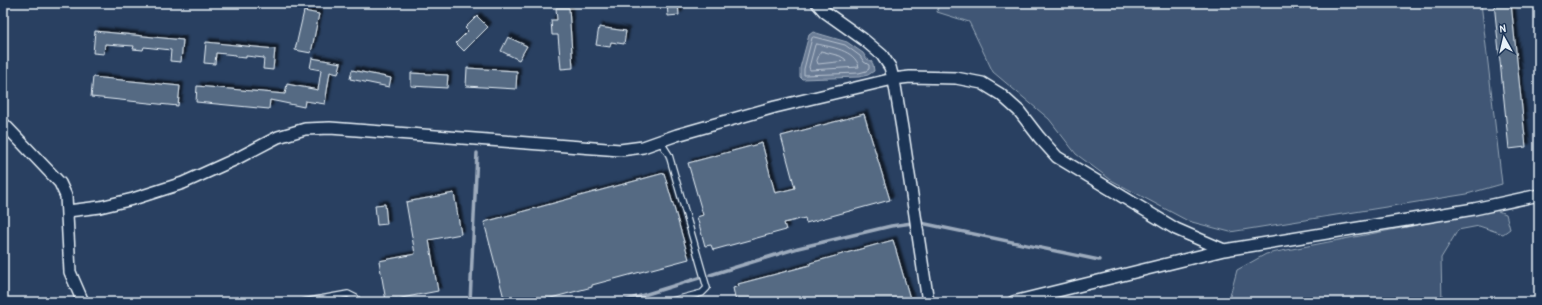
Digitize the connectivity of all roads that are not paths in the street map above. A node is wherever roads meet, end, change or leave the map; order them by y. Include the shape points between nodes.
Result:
1 (817, 3) edge
2 (893, 78) junction
3 (3, 123) edge
4 (660, 141) junction
5 (1539, 195) edge
6 (68, 211) junction
7 (1224, 250) junction
8 (84, 302) edge
9 (304, 302) edge
10 (358, 302) edge
11 (668, 302) edge
12 (928, 302) edge
13 (1012, 302) edge

1 - 2 street via 825,12 882,55 890,67
2 - 4 street via 775,107
2 - 7 street via 956,78 982,83 1000,94 1019,112 1057,157 1176,229
2 - 12 street
3 - 6 street via 60,183 66,196
4 - 6 street via 643,147 620,150 330,128 305,129 278,137 183,183 133,199
4 - 11 lane via 669,155 707,288 702,293
5 - 7 street via 1474,209
6 - 8 street via 70,272
7 - 13 street
9 - 10 lane via 348,294

